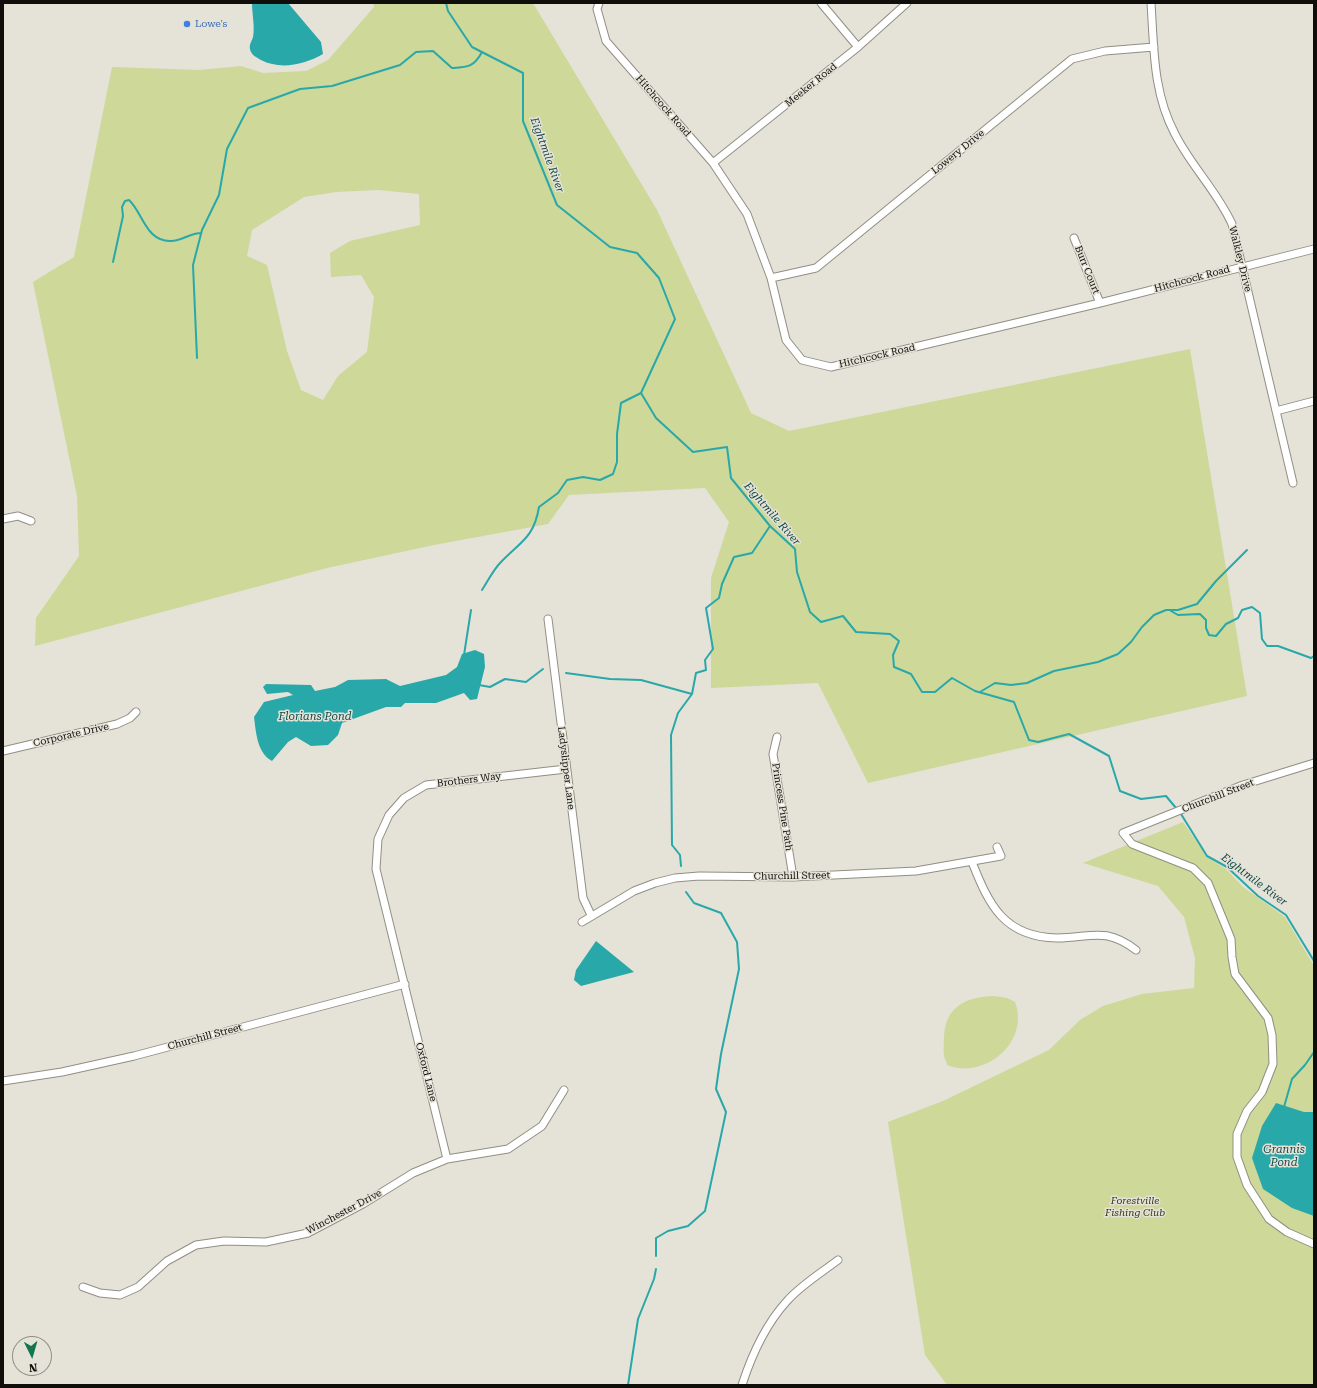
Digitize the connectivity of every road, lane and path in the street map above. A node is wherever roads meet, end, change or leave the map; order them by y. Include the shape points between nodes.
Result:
1 (599, 3) edge
2 (821, 3) edge
3 (907, 3) edge
4 (1152, 3) edge
5 (858, 46) junction
6 (1154, 47) junction
7 (713, 164) junction
8 (1074, 238) dead end
9 (1314, 248) edge
10 (1242, 266) junction
11 (771, 278) junction
12 (1100, 303) junction
13 (1314, 401) edge
14 (1276, 411) junction
15 (1293, 483) dead end
16 (3, 519) edge
17 (31, 521) dead end
18 (548, 619) dead end
19 (136, 712) dead end
20 (777, 737) dead end
21 (3, 751) edge
22 (1314, 763) edge
23 (566, 769) junction
24 (997, 847) dead end
25 (972, 862) junction
26 (792, 877) junction
27 (591, 915) junction
28 (582, 922) dead end
29 (1136, 950) dead end
30 (405, 984) junction
31 (3, 1081) edge
32 (564, 1090) dead end
33 (447, 1159) junction
34 (1314, 1244) edge
35 (838, 1260) dead end
36 (83, 1287) dead end
37 (742, 1385) edge

1 - 7 street, Hitchcock Road via 597,9 606,40
2 - 5 street
3 - 5 street, Meeker Road
4 - 6 street, Walkley Drive
5 - 7 street, Meeker Road
6 - 10 street, Walkley Drive via 1163,110 1175,135 1224,207 1232,224
6 - 11 street, Lowery Drive via 1105,51 1072,59 816,268
7 - 11 street, Hitchcock Road via 747,214
8 - 12 street, Burr Court
9 - 10 street, Hitchcock Road
10 - 12 street, Hitchcock Road
10 - 14 street, Walkley Drive
11 - 12 street, Hitchcock Road via 786,340 802,360 831,367
13 - 14 street
14 - 15 street, Walkley Drive
16 - 17 street via 18,516
18 - 23 street, Ladyslipper Lane
19 - 21 street, Corporate Drive via 117,724
20 - 26 street, Princess Pine Path via 773,754
22 - 34 street, Churchill Street via 1243,785 1123,833 1132,844 1193,868 1211,889 1232,939 1235,974 1268,1018 1272,1035 1273,1064 1262,1092 1247,1111 1237,1134 1237,1157 1247,1186 1269,1219 1287,1232
23 - 27 street, Ladyslipper Lane via 583,898
23 - 30 street, Brothers Way via 426,785 404,798 389,814 378,839 376,869
24 - 25 street, Churchill Street via 1001,856
25 - 26 street, Churchill Street via 916,871
25 - 29 street via 990,901 1004,920 1026,933 1056,938 1109,935
26 - 27 street, Churchill Street via 675,878 634,891
27 - 28 street, Churchill Street
30 - 31 street, Churchill Street via 134,1056 62,1072
30 - 33 street, Oxford Lane
32 - 33 street, Winchester Drive via 542,1126 508,1149
33 - 36 street, Winchester Drive via 413,1173 363,1204 308,1233 266,1242 224,1241 196,1246 167,1262 138,1287 120,1295 100,1293
35 - 37 street via 787,1300 769,1324 752,1355

